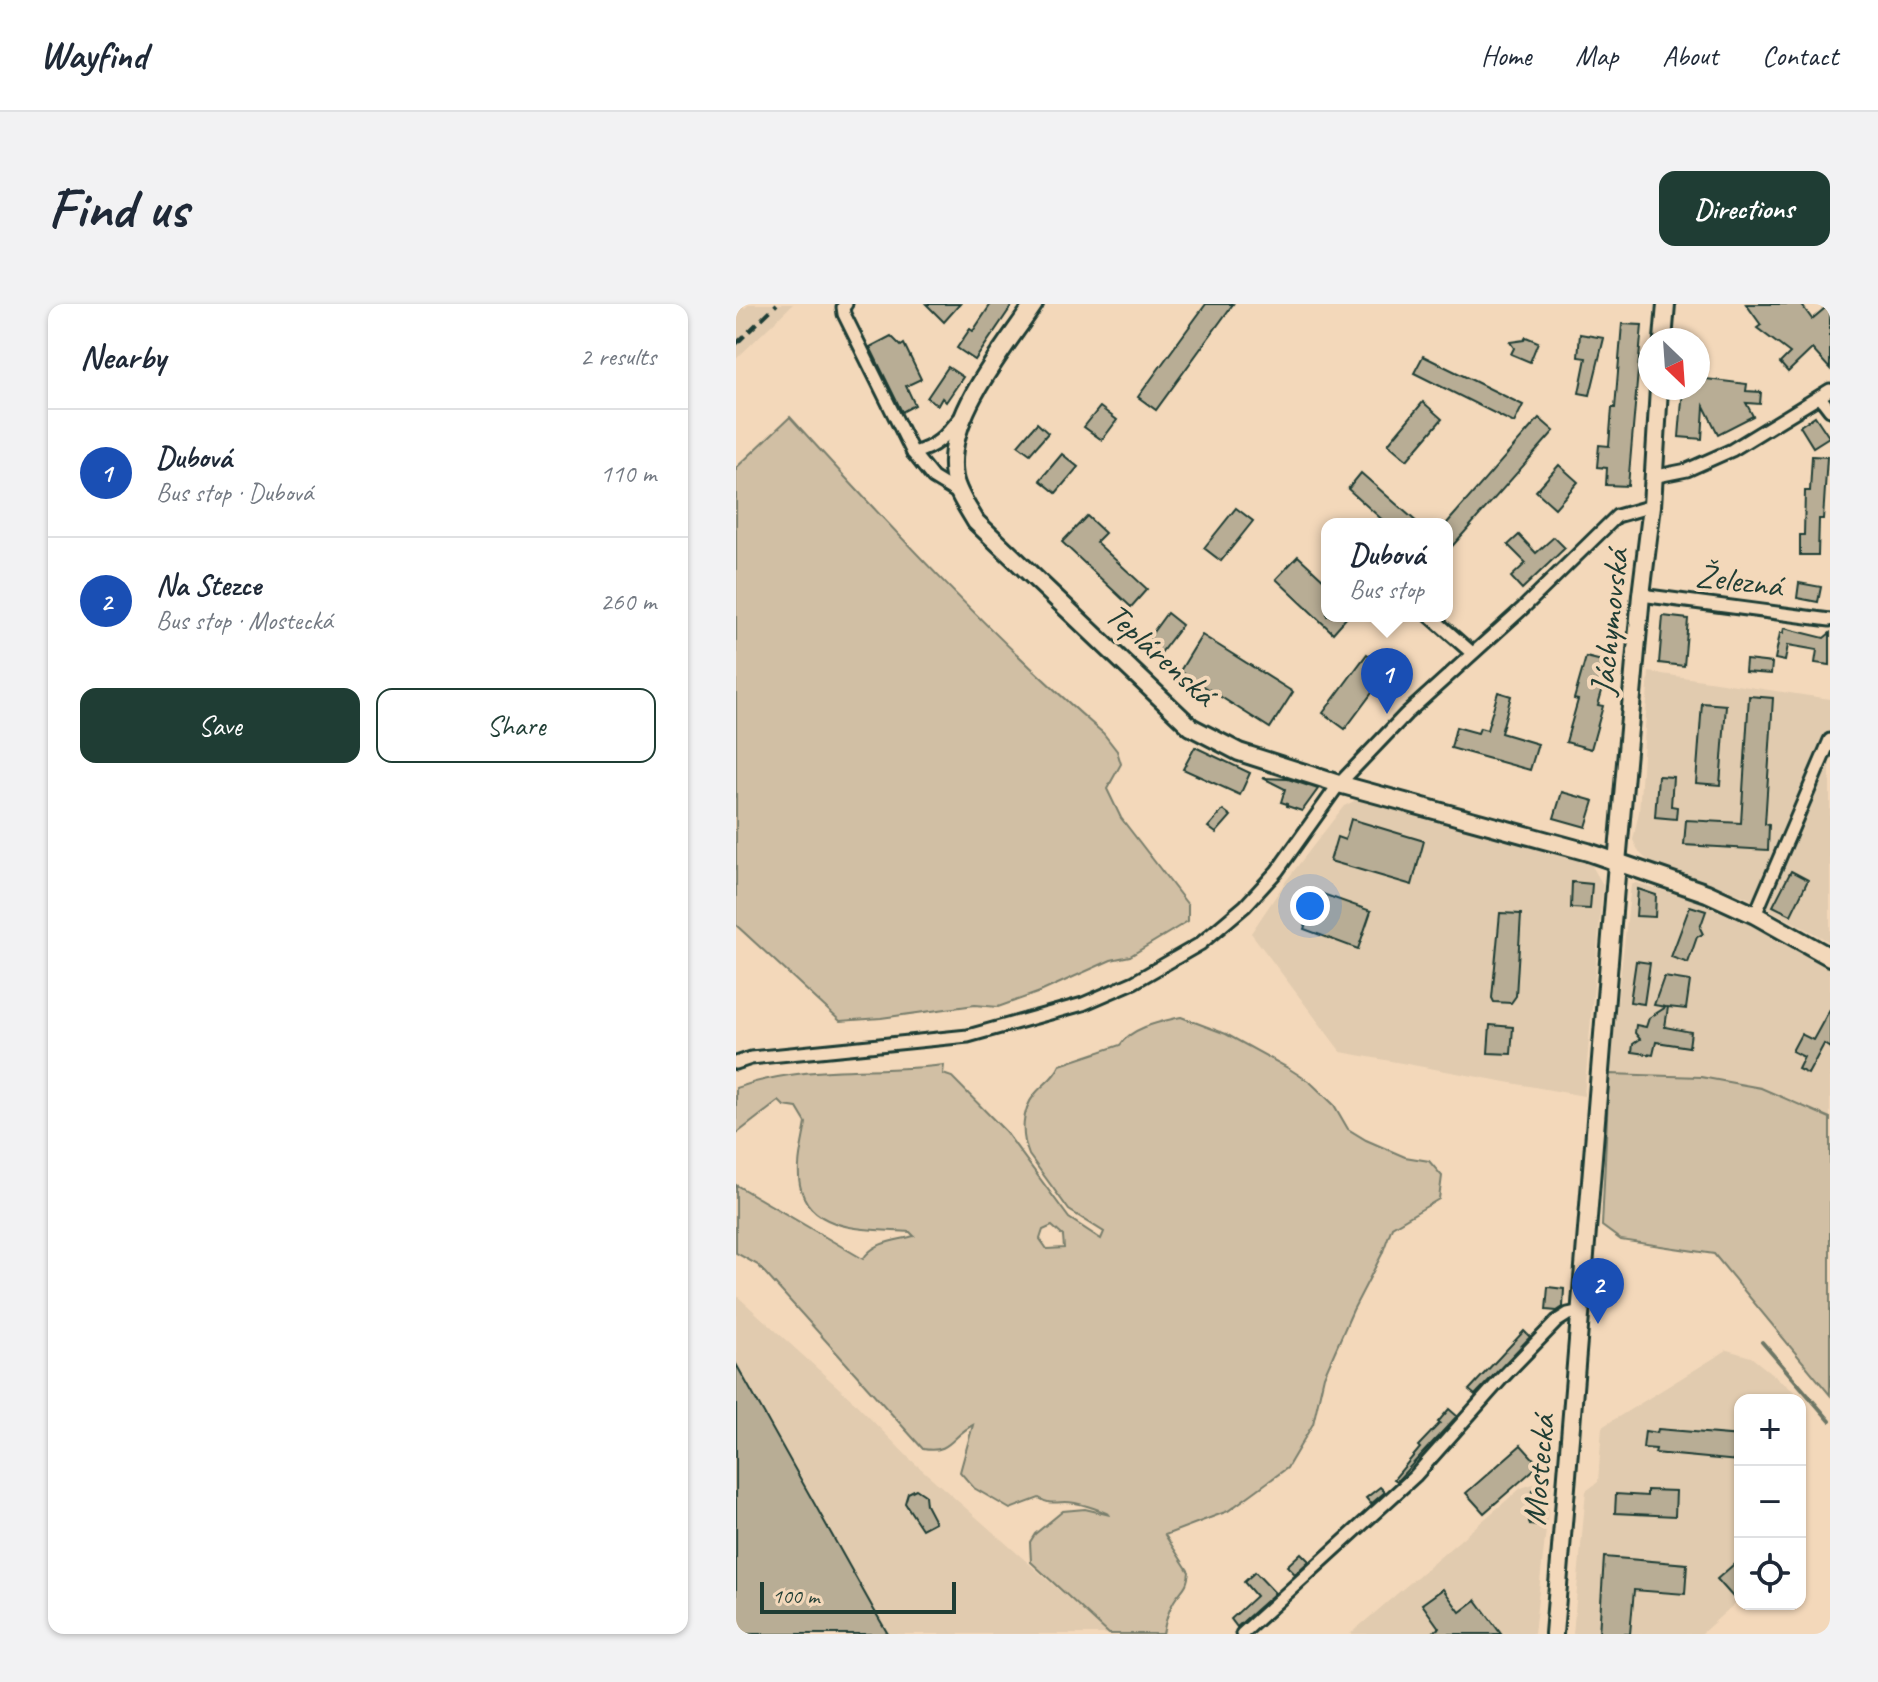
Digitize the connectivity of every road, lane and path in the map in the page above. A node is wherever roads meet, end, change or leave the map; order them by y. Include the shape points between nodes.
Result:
1 (846, 304) edge
2 (1034, 304) edge
3 (1666, 304) edge
4 (1664, 328) edge
5 (1825, 393) edge
6 (1658, 400) edge
7 (1830, 410) edge
8 (963, 413) junction
9 (913, 453) junction
10 (1652, 477) junction
11 (962, 496) junction
12 (1652, 506) junction
13 (1641, 595) junction
14 (1830, 620) edge
15 (1437, 622) edge
16 (1472, 653) junction
17 (1830, 740) edge
18 (1339, 784) junction
19 (1617, 863) junction
20 (1755, 915) junction
21 (1830, 957) edge
22 (736, 1063) edge
23 (1582, 1311) junction
24 (1242, 1634) edge
25 (1554, 1634) edge

1 - 9 street via 844,314
2 - 8 street, Teplárenská
3 - 4 street
5 - 7 street
5 - 10 street via 1732,450 1687,470
6 - 10 street, Jáchymovská
8 - 9 street via 942,440
8 - 11 street, Teplárenská via 955,441 954,477
9 - 11 street via 933,478
10 - 12 street, Jáchymovská
11 - 18 street, Teplárenská via 976,522 1191,727 1239,752
12 - 13 street, Jáchymovská
12 - 16 street via 1617,516
13 - 14 street, Železná
13 - 19 street, Jáchymovská
15 - 16 street
16 - 18 street
17 - 20 street
18 - 19 street, Teplárenská
18 - 22 street via 1245,906 1200,944 1134,982 1083,1004 968,1036
19 - 20 street, Teplárenská
19 - 23 street, Jáchymovská
20 - 21 street, Teplárenská
23 - 24 street via 1557,1321 1415,1476
23 - 25 street, Mostecká

